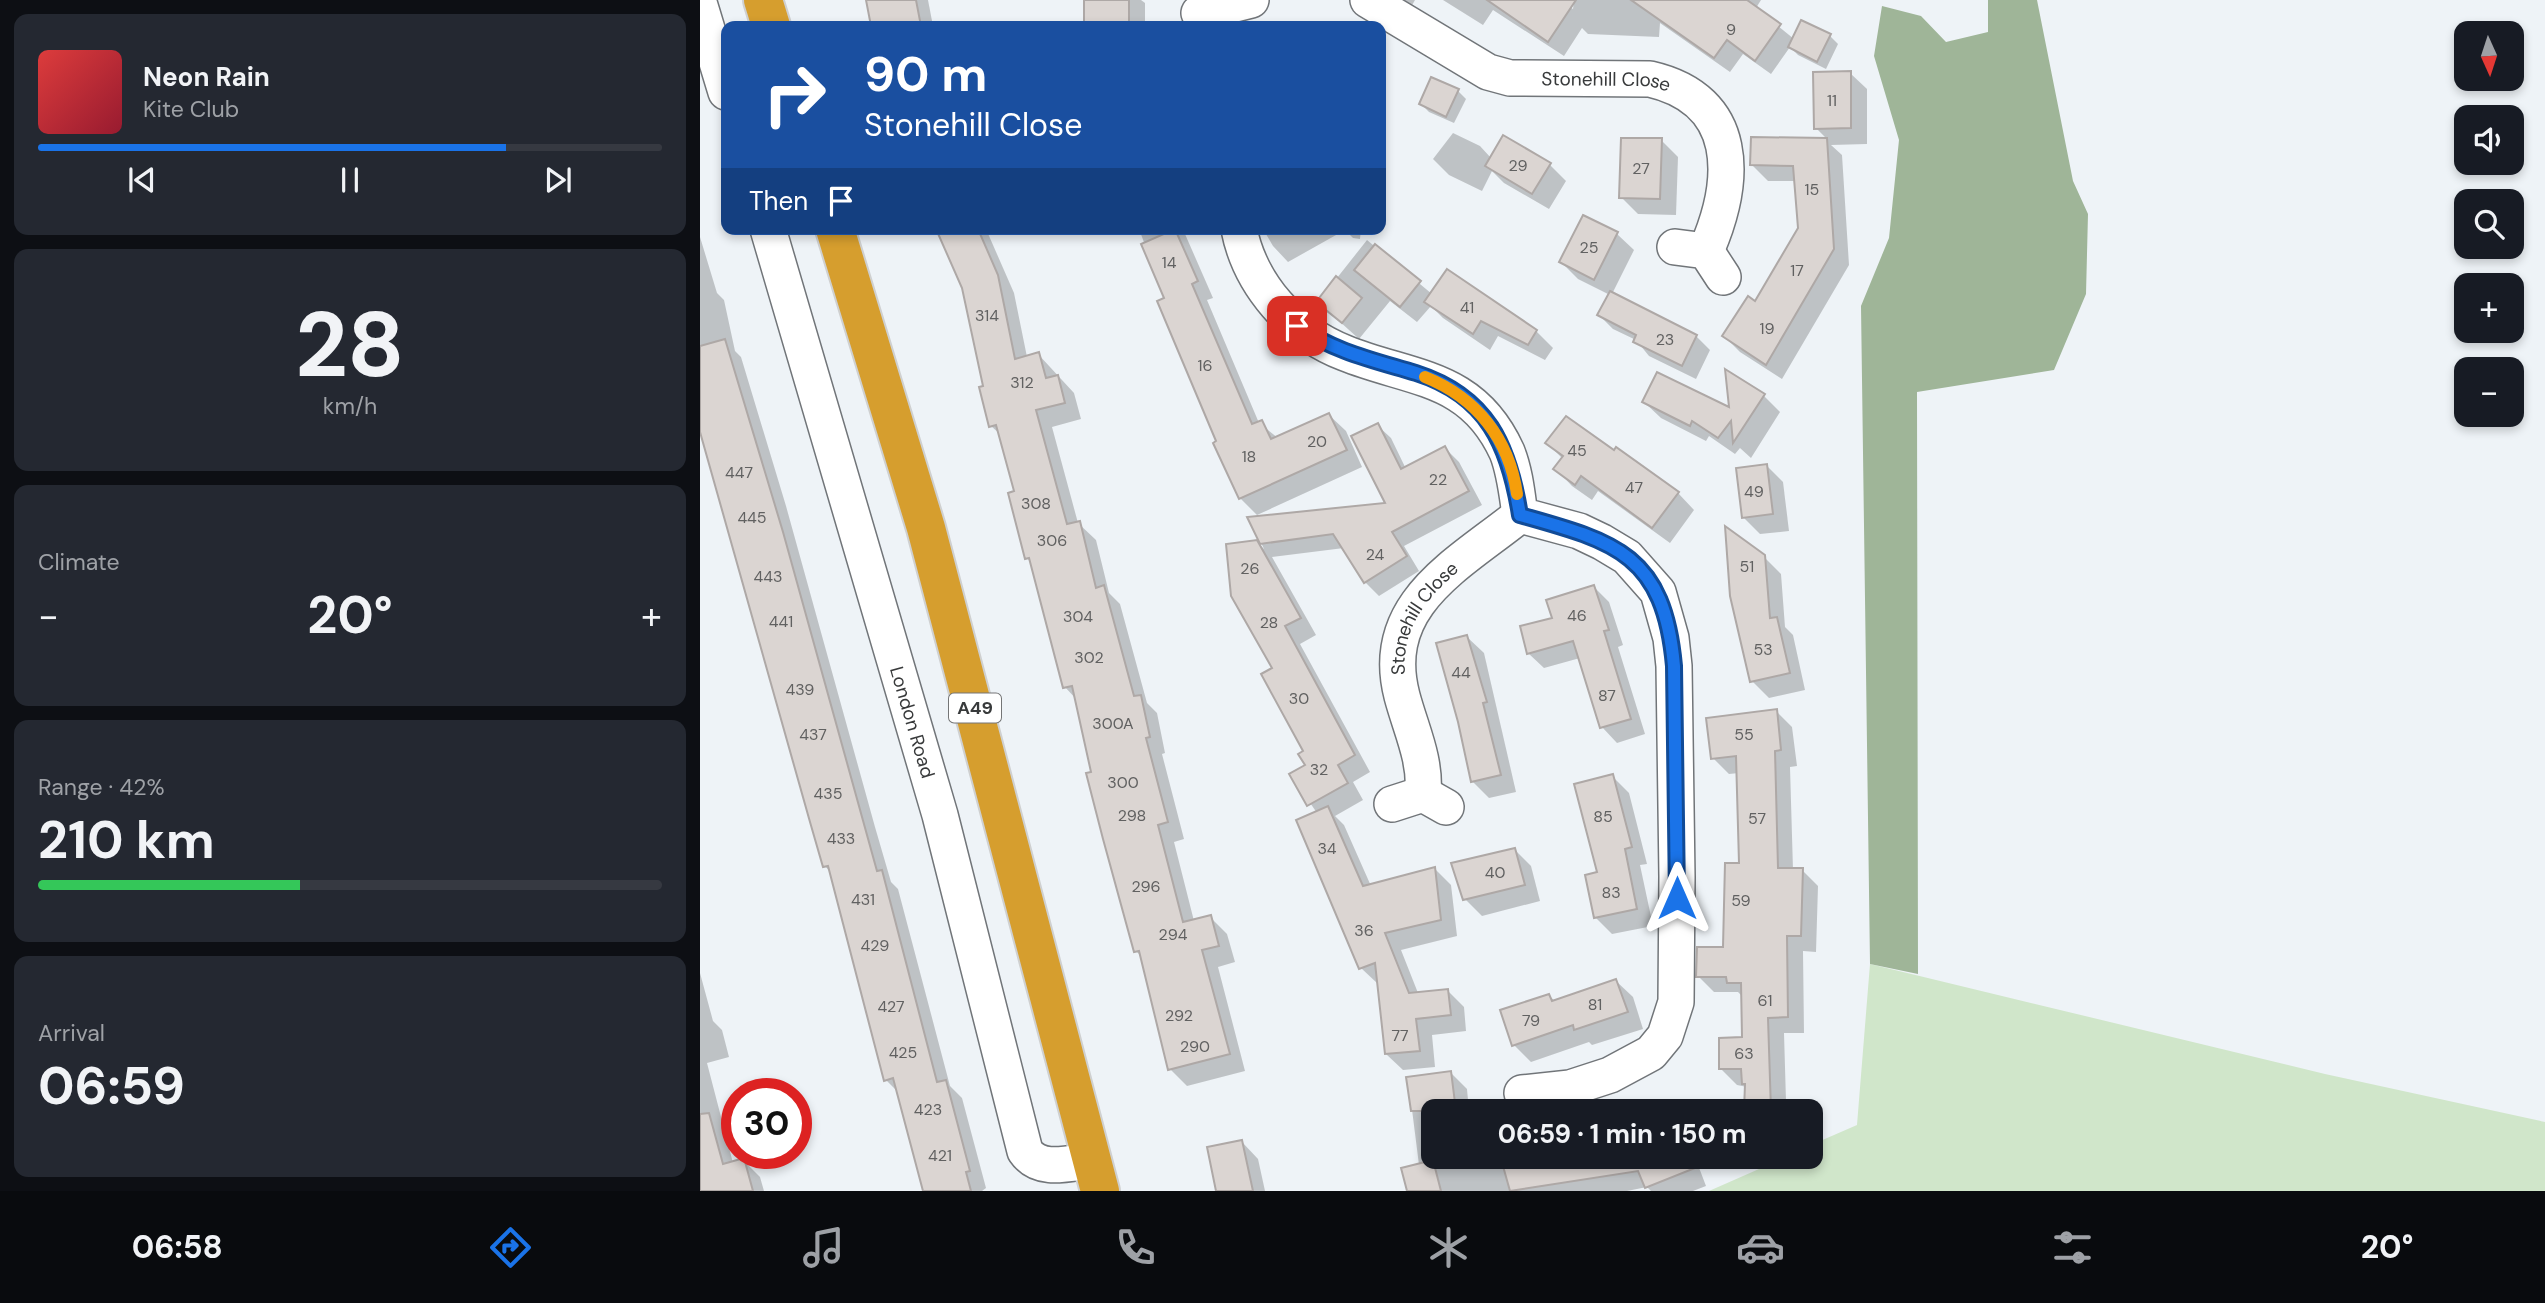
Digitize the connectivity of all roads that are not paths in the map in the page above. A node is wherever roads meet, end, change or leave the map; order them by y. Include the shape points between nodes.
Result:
1 (763, 0) edge
2 (1251, 0) edge
3 (1368, 0) edge
4 (700, 6) edge
5 (1200, 13) edge
6 (769, 21) edge
7 (721, 75) edge
8 (770, 235) edge
9 (837, 235) edge
10 (1241, 235) edge
11 (1701, 258) dead end
12 (1520, 515) junction
13 (1420, 802) dead end
14 (1515, 1090) edge
15 (1096, 1175) edge

1 - 6 highway
2 - 5 street
3 - 11 street, Stonehill Close via 1488,72 1510,78 1650,79 1692,94 1717,125 1726,170 1719,221
4 - 7 street
8 - 15 street, London Road via 940,814 1025,1151 1045,1165
9 - 15 highway, London Road / A49 via 926,528
10 - 12 street via 1264,289 1297,326 1345,353 1441,383 1481,414 1507,453
12 - 13 street, Stonehill Close via 1430,589 1401,630 1398,675 1423,762
12 - 14 street via 1602,542 1627,557 1658,592 1674,666 1676,1002 1665,1036 1651,1053 1610,1075 1570,1088

